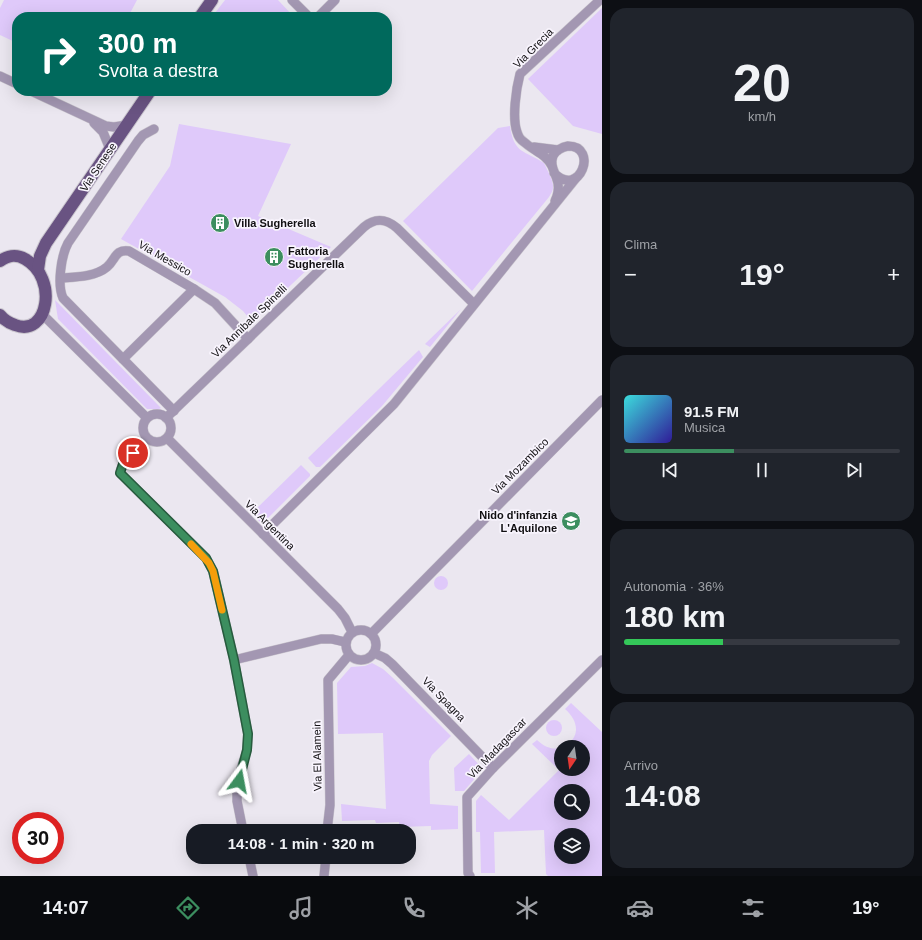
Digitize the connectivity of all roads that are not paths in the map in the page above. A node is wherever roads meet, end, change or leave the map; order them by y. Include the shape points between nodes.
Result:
1 (212, 0) edge
2 (292, 0) edge
3 (336, 0) edge
4 (600, 0) edge
5 (204, 12) edge
6 (304, 12) edge
7 (323, 12) edge
8 (0, 76) edge
9 (12, 82) edge
10 (41, 96) edge
11 (147, 96) edge
12 (88, 119) junction
13 (127, 125) junction
14 (154, 130) dead end
15 (530, 147) junction
16 (110, 149) junction
17 (558, 150) junction
18 (553, 169) junction
19 (576, 178) junction
20 (554, 204) junction
21 (46, 243) junction
22 (18, 255) junction
23 (0, 261) edge
24 (38, 270) junction
25 (61, 278) junction
26 (194, 289) junction
27 (474, 304) junction
28 (42, 314) junction
29 (0, 315) edge
30 (16, 326) junction
31 (0, 328) edge
32 (248, 339) junction
33 (122, 359) junction
34 (602, 400) edge
35 (174, 411) junction
36 (147, 418) junction
37 (166, 418) junction
38 (167, 438) junction
39 (147, 439) junction
40 (263, 534) junction
41 (352, 632) junction
42 (371, 634) junction
43 (346, 642) junction
44 (374, 653) junction
45 (349, 655) junction
46 (234, 660) junction
47 (602, 660) edge
48 (493, 768) junction
49 (242, 824) edge
50 (328, 824) edge
51 (250, 864) edge
52 (325, 864) edge
53 (253, 876) edge
54 (324, 876) edge
55 (470, 876) edge

1 - 5 main road
2 - 6 street
3 - 7 street
4 - 15 street, Via Grecia via 520,74 515,125 517,134
8 - 9 street
10 - 12 street
11 - 13 main road, Via Senese
12 - 13 street via 111,127
12 - 16 street via 103,132
13 - 16 main road, Via Senese
14 - 25 street via 143,135 138,141 72,237 65,250
15 - 17 street
15 - 18 street, Via Grecia via 547,158
16 - 21 main road, Via Senese
17 - 18 street via 553,157
17 - 19 street via 573,147 581,152 584,166
18 - 19 street via 562,179
18 - 20 street via 559,189
19 - 20 street
20 - 27 street
21 - 22 main road, Via Senese
21 - 24 main road, Via Senese via 40,256
22 - 23 main road, Via Senese via 7,256
22 - 24 main road
24 - 28 main road via 46,293
25 - 26 street, Via Messico via 96,273 108,266 124,250
25 - 33 street via 63,298
26 - 32 street, Via Messico via 215,303
26 - 33 street, Via Messico
27 - 32 street, Via Annibale Spinelli via 397,228 390,222 377,220 364,227
27 - 40 street via 394,404
28 - 30 main road via 35,323 27,327
28 - 36 street
29 - 30 main road
30 - 31 main road
32 - 35 street, Via Annibale Spinelli
33 - 35 street
34 - 42 street, Via Mozambico
35 - 37 street, Via Annibale Spinelli
36 - 37 street via 154,415
36 - 39 street via 143,429
37 - 38 street via 170,430
38 - 39 street via 157,442
38 - 40 street, Via Argentina
39 - 46 street via 123,464 120,473 206,558 213,571
40 - 41 street, Via Argentina via 338,610
41 - 42 street via 362,630
41 - 43 street
42 - 44 street via 375,641
43 - 45 street via 345,647
43 - 46 street via 321,639
44 - 45 street via 362,660
44 - 48 street, Via Spagna via 392,664
45 - 50 street, Via El Alamein via 328,680 330,805
46 - 49 street via 248,734 237,792
47 - 48 street, Via Madagascar
48 - 55 street, Via Madagascar via 468,797
51 - 53 street
52 - 54 street

